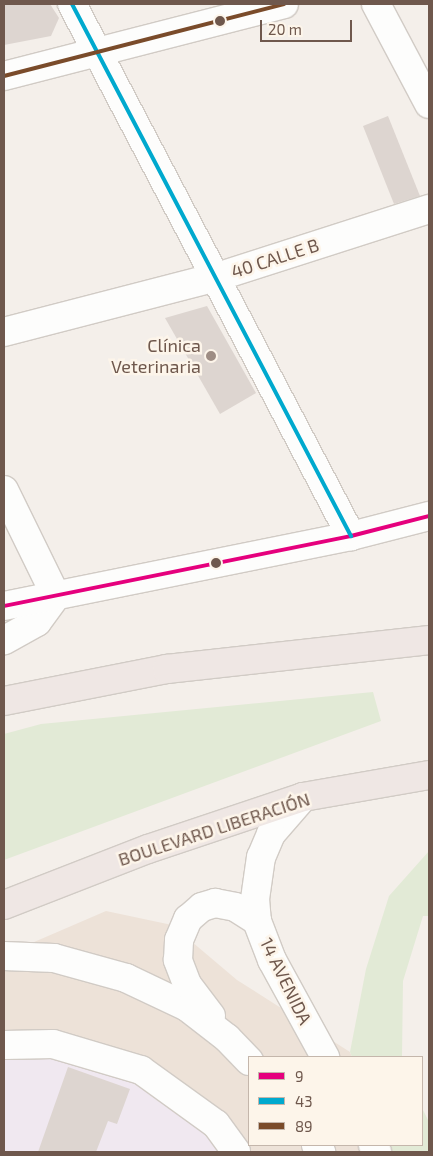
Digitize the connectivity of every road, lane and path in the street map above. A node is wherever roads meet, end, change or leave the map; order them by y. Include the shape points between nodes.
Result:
1 (72, 4) edge
2 (284, 4) edge
3 (376, 4) edge
4 (98, 51) junction
5 (4, 76) edge
6 (429, 104) edge
7 (429, 209) edge
8 (217, 276) junction
9 (4, 332) edge
10 (4, 490) edge
11 (429, 516) edge
12 (350, 536) junction
13 (56, 596) junction
14 (4, 606) edge
15 (4, 640) edge
16 (429, 640) edge
17 (4, 701) edge
18 (429, 775) edge
19 (303, 797) junction
20 (4, 905) edge
21 (258, 921) junction
22 (4, 956) edge
23 (227, 1038) junction
24 (4, 1046) edge
25 (324, 1056) edge
26 (248, 1059) edge
27 (236, 1152) edge

1 - 4 main road
2 - 4 main road via 220,23
3 - 6 main road
4 - 5 main road
4 - 8 main road
7 - 8 main road, 40 CALLE B
8 - 9 main road, 40 CALLE B
8 - 12 main road
10 - 13 main road
11 - 12 main road
12 - 13 main road
13 - 14 main road
13 - 15 main road via 37,622
16 - 17 highway via 167,668
18 - 19 highway, BOULEVARD LIBERACIÓN
19 - 20 highway, BOULEVARD LIBERACIÓN via 148,849
19 - 21 main road, 14 AVENIDA via 271,834 261,857 255,899
21 - 23 main road via 235,907 215,903 202,907 188,919 179,940 178,960 187,984
21 - 25 main road, 14 AVENIDA via 272,960
22 - 23 main road via 54,958 126,978 187,1007
23 - 26 main road
24 - 27 main road via 53,1044 141,1070 216,1124

